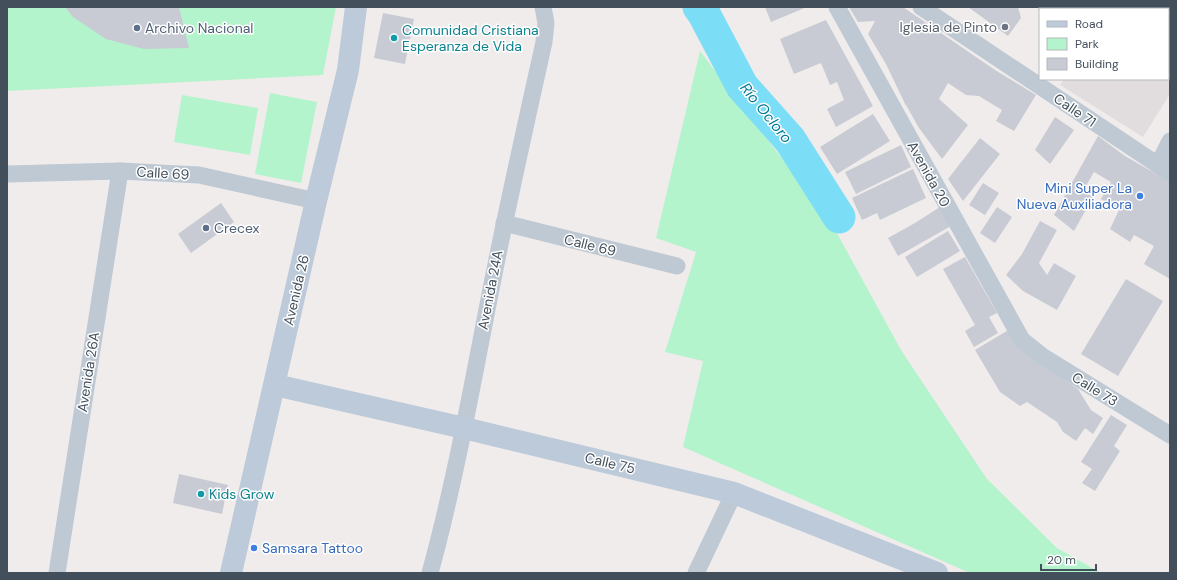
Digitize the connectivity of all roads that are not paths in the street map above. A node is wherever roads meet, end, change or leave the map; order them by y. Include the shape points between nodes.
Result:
1 (356, 7) edge
2 (543, 7) edge
3 (837, 7) edge
4 (932, 10) edge
5 (1170, 141) edge
6 (1164, 169) edge
7 (120, 171) junction
8 (7, 174) edge
9 (316, 201) junction
10 (504, 223) junction
11 (677, 266) dead end
12 (1022, 340) joint
13 (275, 385) junction
14 (464, 428) junction
15 (1170, 435) edge
16 (734, 493) junction
17 (928, 571) edge
18 (57, 573) edge
19 (230, 573) edge
20 (430, 573) edge
21 (696, 573) edge

1 - 9 street, Avenida 26 via 348,70
2 - 10 street, Avenida 24A via 546,22 544,42
3 - 12 street, Avenida 20
4 - 6 street, Calle 71
5 - 6 street
7 - 8 street, Calle 69
7 - 9 street, Calle 69 via 199,175
7 - 18 street, Avenida 26A
9 - 13 street, Avenida 26
10 - 11 street, Calle 69
10 - 14 street, Avenida 24A
12 - 15 street, Calle 73 via 1042,356
13 - 14 street, Calle 75
13 - 19 street, Avenida 26
14 - 16 street, Calle 75
14 - 20 street, Avenida 24A
16 - 17 street, Calle 75
16 - 21 street

